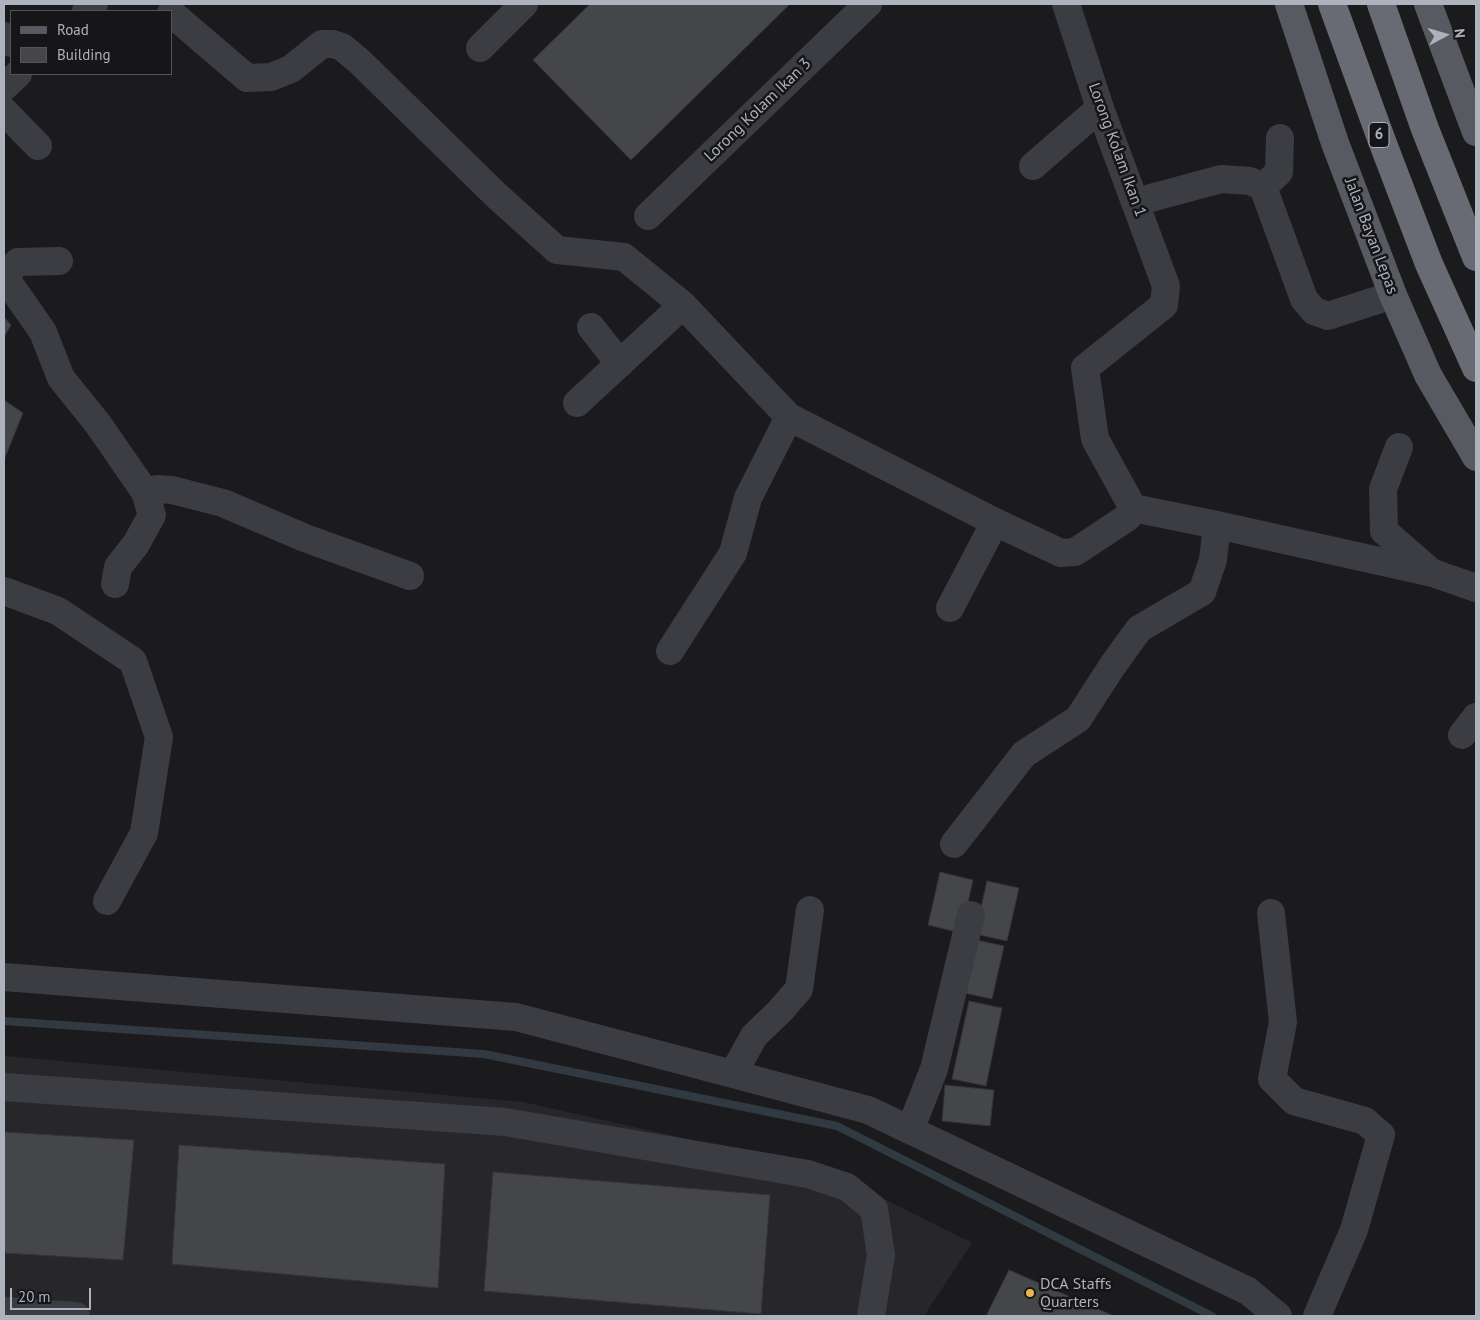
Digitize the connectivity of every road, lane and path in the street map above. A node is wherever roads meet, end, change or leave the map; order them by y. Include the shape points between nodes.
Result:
1 (524, 4) edge
2 (868, 4) edge
3 (1066, 4) edge
4 (1289, 4) edge
5 (1332, 4) edge
6 (1380, 4) edge
7 (1428, 4) edge
8 (172, 14) edge
9 (480, 48) dead end
10 (17, 75) edge
11 (4, 87) edge
12 (1100, 108) junction
13 (4, 111) edge
14 (1476, 132) edge
15 (1280, 138) dead end
16 (38, 146) dead end
17 (1033, 166) dead end
18 (1263, 187) junction
19 (1136, 202) junction
20 (648, 216) dead end
21 (1475, 253) edge
22 (59, 261) dead end
23 (4, 276) edge
24 (1393, 295) junction
25 (683, 304) junction
26 (591, 327) dead end
27 (620, 364) junction
28 (1476, 368) edge
29 (577, 403) dead end
30 (789, 417) junction
31 (1399, 447) dead end
32 (1476, 458) edge
33 (145, 492) junction
34 (1133, 508) junction
35 (995, 522) junction
36 (1217, 525) junction
37 (1433, 573) junction
38 (410, 576) dead end
39 (115, 584) dead end
40 (1476, 588) edge
41 (4, 591) edge
42 (950, 608) dead end
43 (670, 651) dead end
44 (954, 844) dead end
45 (107, 901) dead end
46 (810, 910) dead end
47 (1271, 913) dead end
48 (971, 915) dead end
49 (4, 977) edge
50 (733, 1074) junction
51 (4, 1087) edge
52 (910, 1130) junction
53 (4, 1311) edge
54 (76, 1316) edge
55 (871, 1316) edge
56 (1278, 1316) edge
57 (1317, 1316) edge

1 - 9 street
2 - 20 street, Lorong Kolam Ikan 3
3 - 12 street, Lorong Kolam Ikan 1
4 - 24 main road, Jalan Bayan Lepas via 1335,143
5 - 28 highway, 6 via 1429,264
6 - 21 highway via 1425,129
7 - 14 main road
8 - 25 street via 247,78 271,77 291,69 322,44 342,47 557,250 624,257
10 - 11 street
12 - 17 street
12 - 19 street, Lorong Kolam Ikan 1
13 - 16 street
15 - 18 street via 1279,172
18 - 19 street via 1250,181 1221,179
18 - 24 street via 1304,299 1314,311 1328,316
19 - 34 street, Lorong Kolam Ikan 1 via 1166,286 1164,305 1085,368 1096,439
22 - 23 street via 18,262
23 - 33 street via 43,332 61,378
24 - 32 main road, Jalan Bayan Lepas via 1428,375
25 - 27 street
25 - 30 street
26 - 27 street
27 - 29 street
30 - 35 street
30 - 43 street via 748,498 734,553
31 - 37 street via 1383,488 1384,531
33 - 38 street via 172,490 223,504
33 - 39 street via 152,515 118,567
34 - 35 street via 1128,517 1069,553
34 - 36 street
35 - 42 street
36 - 37 street
36 - 44 street via 1212,560 1202,592 1139,629 1078,719 1024,754
37 - 40 street
41 - 45 street via 58,611 133,661 159,737 144,833
46 - 50 street via 799,989 754,1036
47 - 57 street via 1283,1022 1272,1079 1294,1100 1365,1121 1381,1135 1354,1230
48 - 52 street via 934,1069
49 - 50 street via 516,1017
50 - 52 street via 868,1110
51 - 55 street via 505,1122 808,1174 847,1187 874,1209 881,1255
52 - 56 street via 1248,1291
53 - 54 street

